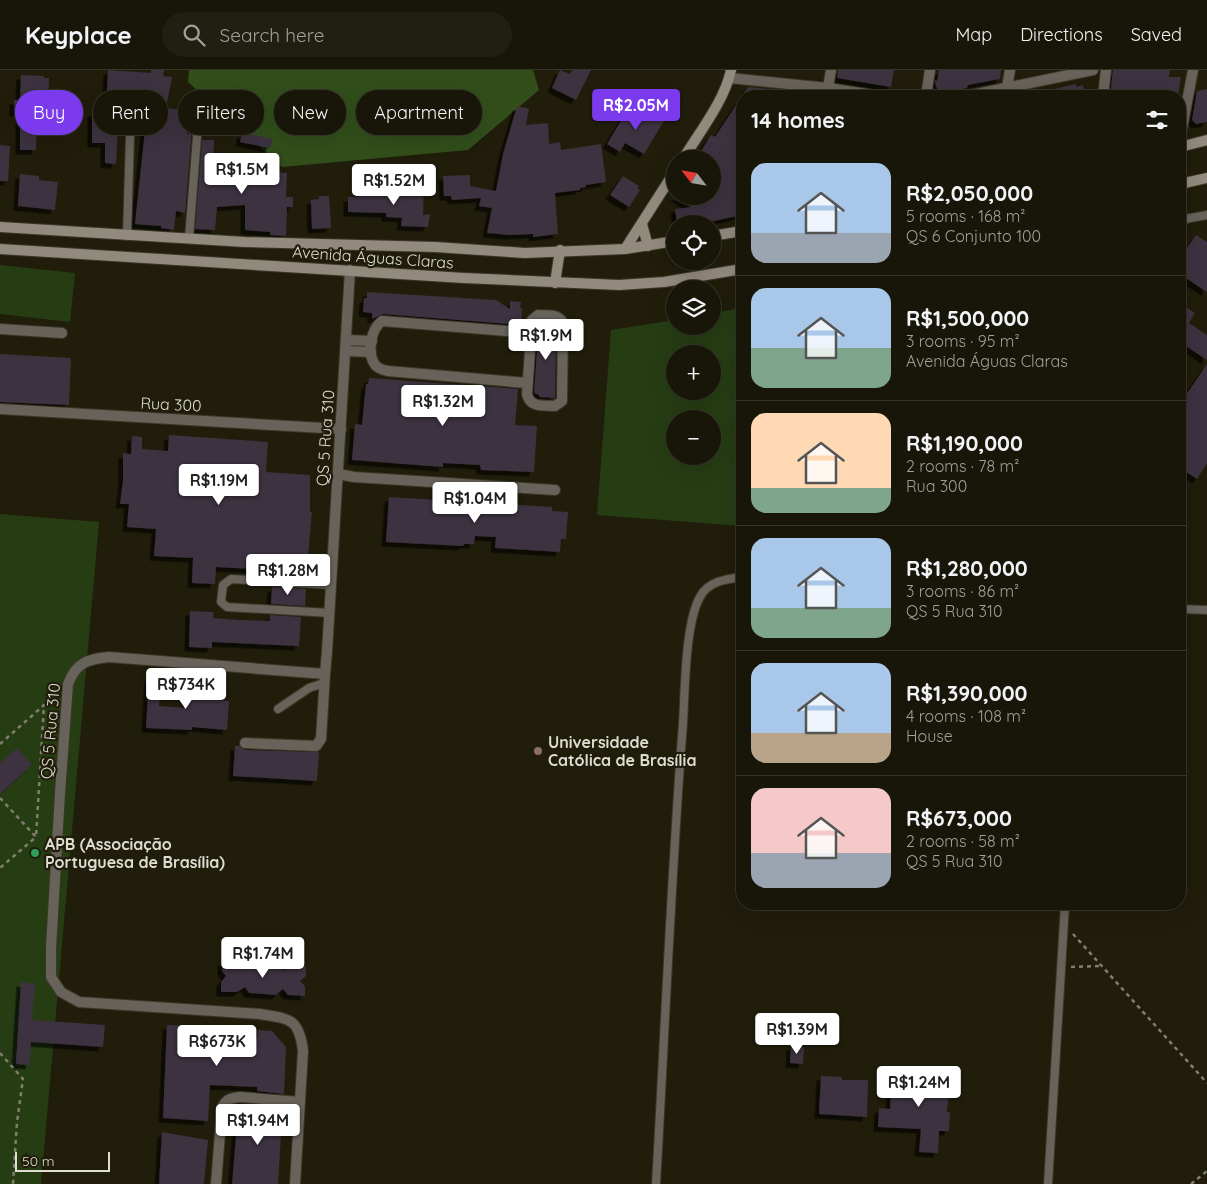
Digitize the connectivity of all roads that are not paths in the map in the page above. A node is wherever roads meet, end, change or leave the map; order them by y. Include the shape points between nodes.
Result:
1 (831, 70) edge
2 (930, 70) edge
3 (1010, 70) edge
4 (1093, 70) edge
5 (1106, 70) edge
6 (1193, 70) edge
7 (730, 74) edge
8 (1007, 87) junction
9 (828, 88) junction
10 (841, 90) edge
11 (927, 90) edge
12 (994, 90) edge
13 (1104, 90) edge
14 (1186, 107) edge
15 (130, 135) edge
16 (197, 135) edge
17 (1207, 140) edge
18 (1186, 145) edge
19 (688, 150) edge
20 (1207, 178) edge
21 (1186, 183) edge
22 (666, 185) edge
23 (1207, 214) edge
24 (1186, 219) edge
25 (642, 224) junction
26 (0, 227) edge
27 (736, 232) edge
28 (721, 234) edge
29 (127, 236) junction
30 (188, 239) junction
31 (666, 243) edge
32 (648, 246) junction
33 (0, 249) edge
34 (626, 249) junction
35 (560, 250) junction
36 (350, 270) junction
37 (736, 270) edge
38 (556, 283) junction
39 (0, 329) edge
40 (62, 333) dead end
41 (531, 333) junction
42 (372, 341) junction
43 (346, 346) junction
44 (370, 352) junction
45 (527, 383) junction
46 (0, 409) edge
47 (341, 429) junction
48 (338, 474) junction
49 (555, 490) dead end
50 (736, 578) edge
51 (331, 584) junction
52 (1186, 609) edge
53 (1207, 610) edge
54 (330, 614) junction
55 (325, 678) junction
56 (278, 709) dead end
57 (245, 743) dead end
58 (1064, 910) edge
59 (300, 1102) junction
60 (216, 1184) edge
61 (295, 1184) edge
62 (656, 1184) edge
63 (1048, 1184) edge

1 - 9 street
2 - 11 street
3 - 8 street
4 - 8 street
5 - 13 street
6 - 14 street
7 - 9 street
7 - 19 main road via 713,110
8 - 12 street
9 - 10 street
15 - 29 lane
16 - 30 lane
17 - 18 main road
20 - 21 main road
22 - 25 main road
23 - 24 lane
25 - 32 main road
25 - 34 main road
26 - 29 main road, Avenida Águas Claras
27 - 28 main road
29 - 30 main road, Avenida Águas Claras
30 - 35 main road, Avenida Águas Claras via 525,253
31 - 32 main road, Avenida Águas Claras
32 - 34 main road, Avenida Águas Claras
33 - 36 main road, Avenida Águas Claras
34 - 35 main road, Avenida Águas Claras
35 - 38 main road
36 - 38 main road, Avenida Águas Claras
36 - 43 street, QS 5 Rua 310
37 - 38 main road, Avenida Águas Claras via 656,283
39 - 40 street
41 - 42 street via 382,321 377,325
41 - 45 street
41 - 45 street via 532,320 536,316 556,316 562,320 562,401 555,406 530,403
42 - 43 street
42 - 44 street
43 - 44 street
43 - 47 street, QS 5 Rua 310
44 - 45 street via 376,366 388,371
46 - 47 street, Rua 300
47 - 48 street, QS 5 Rua 310
48 - 49 street
48 - 51 street, QS 5 Rua 310
50 - 62 lane via 705,589 690,629
51 - 54 street, QS 5 Rua 310
51 - 54 lane via 231,579 223,585 221,602 227,606
52 - 53 lane
54 - 55 street, QS 5 Rua 310
55 - 56 lane
55 - 57 street via 321,739 316,746
55 - 59 street, QS 5 Rua 310 via 109,657 83,663 75,668 68,684 58,832 51,977 60,992 79,1002 260,1014 291,1021 299,1029 303,1050
58 - 63 lane
59 - 60 street via 240,1096 225,1102
59 - 61 street, QS 5 Rua 310

